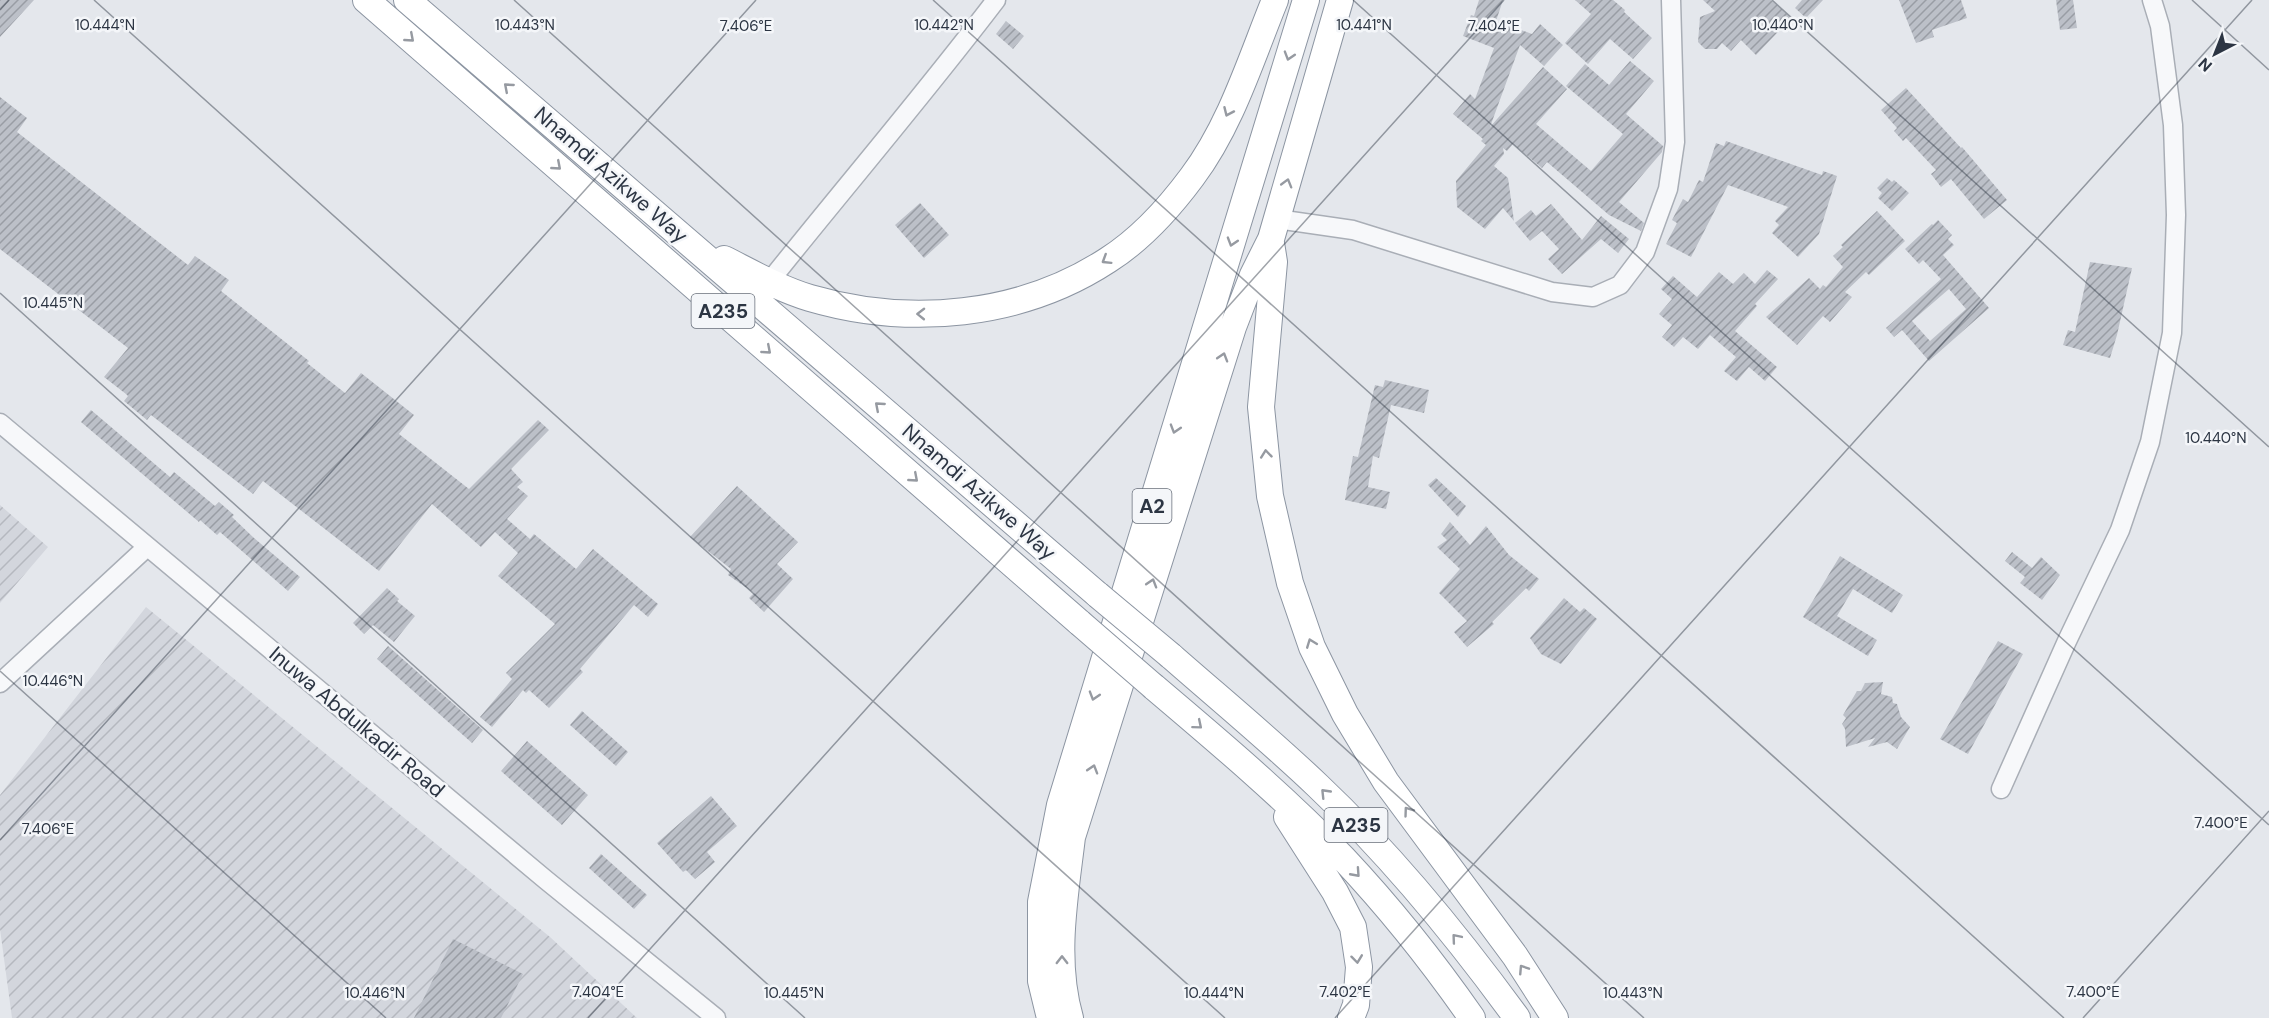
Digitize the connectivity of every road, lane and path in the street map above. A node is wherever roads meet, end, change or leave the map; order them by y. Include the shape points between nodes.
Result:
1 (366, 0) edge
2 (407, 0) edge
3 (996, 0) edge
4 (1275, 0) edge
5 (1306, 0) edge
6 (1340, 0) edge
7 (1671, 0) edge
8 (2152, 0) edge
9 (1274, 229) junction
10 (683, 237) junction
11 (769, 282) junction
12 (0, 423) edge
13 (147, 547) junction
14 (0, 684) edge
15 (1246, 765) junction
16 (2001, 789) dead end
17 (716, 1018) edge
18 (1050, 1018) edge
19 (1070, 1018) edge
20 (1351, 1018) edge
21 (1472, 1018) edge
22 (1516, 1018) edge
23 (1554, 1018) edge

1 -> 15 highway, Nnamdi Azikwe Way / A235, bridge
10 -> 2 highway, Nnamdi Azikwe Way / A235
3 - 11 street via 931,86
4 -> 11 highway via 1212,147 1168,207 1109,260 1044,292 1009,303 927,315 852,309
5 -> 18 highway, A2 via 1060,806 1041,902 1041,981
9 -> 6 highway
7 - 9 street via 1675,142 1668,189 1645,252 1620,285 1593,297 1552,292 1353,230
8 - 16 street via 2160,26 2173,125 2176,215 2172,333 2150,442 2120,530
19 -> 9 highway via 1062,973 1062,918 1072,837 1233,327
23 -> 9 highway via 1515,956 1386,782 1345,714 1312,647 1290,583 1270,496 1261,407
10 - 11 highway
22 -> 10 highway, Nnamdi Azikwe Way / A235, bridge via 1480,966 1369,838 1319,787
12 - 13 street, Inuwa Abdulkadir Road
13 - 14 street
13 - 17 street, Inuwa Abdulkadir Road
15 -> 20 highway via 1293,828 1353,927 1359,967
15 -> 21 highway, Nnamdi Azikwe Way / A235 via 1343,858 1387,907

